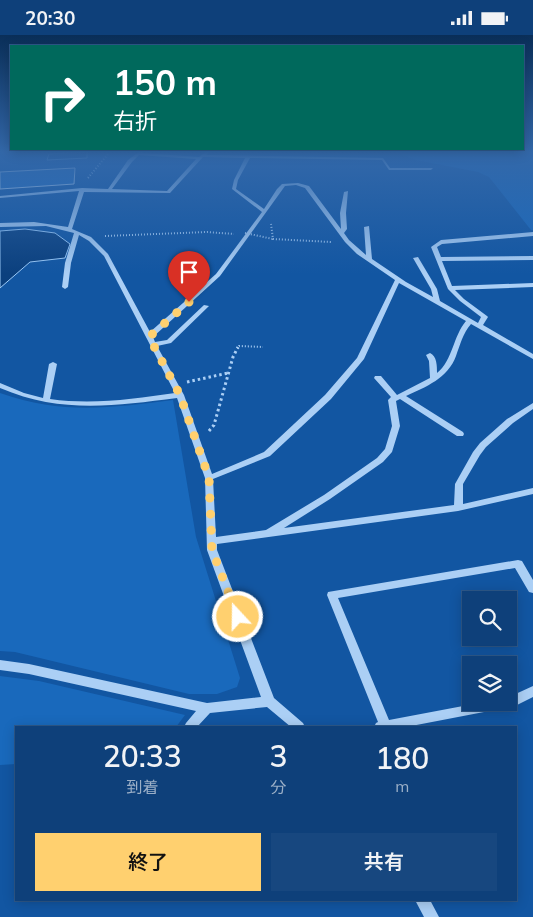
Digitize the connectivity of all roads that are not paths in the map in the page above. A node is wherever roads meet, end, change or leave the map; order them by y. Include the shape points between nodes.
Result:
1 (48, 192) edge
2 (79, 192) edge
3 (238, 192) edge
4 (278, 192) edge
5 (311, 192) edge
6 (346, 192) dead end
7 (0, 197) edge
8 (265, 212) junction
9 (0, 225) edge
10 (367, 227) dead end
11 (73, 232) junction
12 (341, 233) junction
13 (533, 234) edge
14 (416, 258) dead end
15 (533, 258) edge
16 (439, 259) junction
17 (369, 260) junction
18 (398, 279) junction
19 (533, 285) edge
20 (65, 287) dead end
21 (450, 288) junction
22 (437, 301) junction
23 (206, 306) dead end
24 (470, 321) junction
25 (480, 326) junction
26 (151, 340) junction
27 (430, 355) dead end
28 (533, 357) edge
29 (53, 364) dead end
30 (378, 378) dead end
31 (434, 378) junction
32 (0, 385) edge
33 (180, 395) junction
34 (398, 397) junction
35 (46, 400) junction
36 (533, 405) edge
37 (460, 434) dead end
38 (209, 478) junction
39 (533, 491) edge
40 (458, 508) junction
41 (268, 533) junction
42 (212, 541) junction
43 (533, 589) edge
44 (0, 665) edge
45 (533, 691) edge
46 (270, 701) junction
47 (207, 708) junction
48 (191, 726) edge
49 (298, 726) edge
50 (383, 726) edge
51 (388, 726) edge
52 (423, 901) edge
53 (432, 917) edge

1 - 7 street
2 - 11 street
3 - 8 street
4 - 8 street
5 - 12 street
6 - 12 street
8 - 26 street via 218,275
9 - 11 street via 32,223
10 - 17 street
11 - 20 street
11 - 26 street via 89,238 106,255
12 - 17 street
13 - 16 street via 441,242 434,247
14 - 22 street via 434,289
15 - 16 street
16 - 21 street
17 - 18 street
18 - 22 street
18 - 38 street via 360,359 328,397 267,454
19 - 21 street
21 - 25 street via 485,317
22 - 24 street
23 - 26 street via 169,342
24 - 25 street
24 - 31 street via 464,327 448,367
25 - 28 street
26 - 33 street
27 - 31 street via 434,361
29 - 35 street
30 - 34 street
31 - 34 street
32 - 35 street via 16,394
33 - 35 street via 106,405
33 - 38 street
34 - 37 street
34 - 41 street via 392,400 396,426 388,450 380,460
36 - 40 street via 510,421 476,454 459,484
38 - 42 street
39 - 40 street
40 - 41 street
41 - 42 street
42 - 46 street via 212,550
43 - 50 street via 518,564 332,595
44 - 47 street
45 - 51 street via 515,701
46 - 47 street
46 - 49 street
47 - 48 street
52 - 53 street

